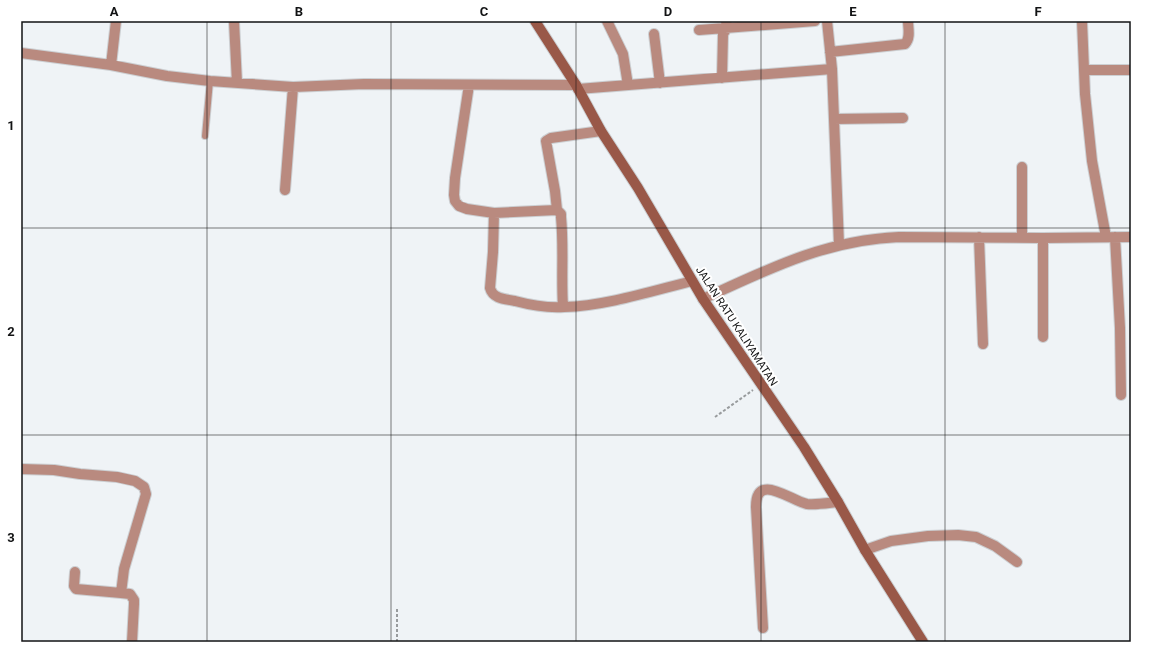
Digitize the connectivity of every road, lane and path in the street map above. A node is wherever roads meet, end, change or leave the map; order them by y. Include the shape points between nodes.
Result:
1 (116, 21) edge
2 (234, 21) edge
3 (535, 21) edge
4 (607, 21) edge
5 (815, 21) edge
6 (827, 21) edge
7 (908, 21) edge
8 (1082, 21) edge
9 (726, 25) edge
10 (699, 30) dead end
11 (654, 34) dead end
12 (830, 52) junction
13 (21, 53) edge
14 (111, 65) junction
15 (832, 69) junction
16 (1084, 70) junction
17 (1131, 70) edge
18 (722, 78) junction
19 (210, 81) junction
20 (237, 83) junction
21 (660, 83) junction
22 (469, 85) junction
23 (628, 85) junction
24 (293, 87) junction
25 (577, 87) junction
26 (904, 118) dead end
27 (834, 119) junction
28 (601, 131) junction
29 (205, 136) dead end
30 (1022, 167) dead end
31 (285, 190) dead end
32 (557, 210) junction
33 (494, 213) junction
34 (979, 237) junction
35 (1110, 237) junction
36 (1131, 237) edge
37 (1022, 238) junction
38 (1043, 238) junction
39 (839, 245) junction
40 (692, 281) junction
41 (703, 299) junction
42 (563, 307) junction
43 (1043, 337) dead end
44 (983, 344) dead end
45 (761, 385) junction
46 (1121, 395) dead end
47 (715, 417) dead end
48 (21, 469) edge
49 (838, 502) junction
50 (865, 550) junction
51 (1017, 562) dead end
52 (75, 572) dead end
53 (121, 593) junction
54 (397, 608) dead end
55 (763, 628) dead end
56 (132, 642) edge
57 (397, 642) edge
58 (923, 642) edge

1 - 14 street
2 - 20 street
3 - 25 main road, JALAN RATU KALIYAMATAN
4 - 23 street via 622,50
5 - 9 street
6 - 12 street
7 - 12 street via 909,39 905,44
8 - 16 street
9 - 10 street
9 - 18 street via 723,34
11 - 21 street
12 - 15 street
13 - 14 street
14 - 19 street
15 - 18 street
15 - 27 street
16 - 17 street
16 - 35 street via 1092,161
18 - 21 street
19 - 20 street
19 - 29 lane
20 - 24 street
21 - 23 street
22 - 24 street via 364,84
22 - 25 street
22 - 33 street via 454,195 459,206
23 - 25 street
24 - 31 street
25 - 28 main road, JALAN RATU KALIYAMATAN
26 - 27 street
27 - 39 street
28 - 32 street via 551,138 546,141
28 - 40 main road, JALAN RATU KALIYAMATAN via 638,188
30 - 37 street
32 - 33 street
32 - 42 street via 561,214
33 - 42 street via 491,293 497,297 526,304
34 - 37 street
34 - 39 street via 880,238
34 - 44 street
35 - 36 street
35 - 38 street
35 - 46 street via 1120,328
37 - 38 street
38 - 43 street
39 - 41 street via 776,266
40 - 41 main road, JALAN RATU KALIYAMATAN
40 - 42 street via 602,302
41 - 45 main road, JALAN RATU KALIYAMATAN
45 - 47 path
45 - 49 main road, JALAN RATU KALIYAMATAN
48 - 53 street via 117,477 142,484 146,494 124,569
49 - 50 main road, JALAN RATU KALIYAMATAN
49 - 55 street via 807,504 771,490 758,495 756,507
50 - 51 street via 891,541 958,535 976,537 995,546
50 - 58 main road, JALAN RATU KALIYAMATAN
52 - 53 street via 76,589
53 - 56 street via 130,594 134,600
54 - 57 path

